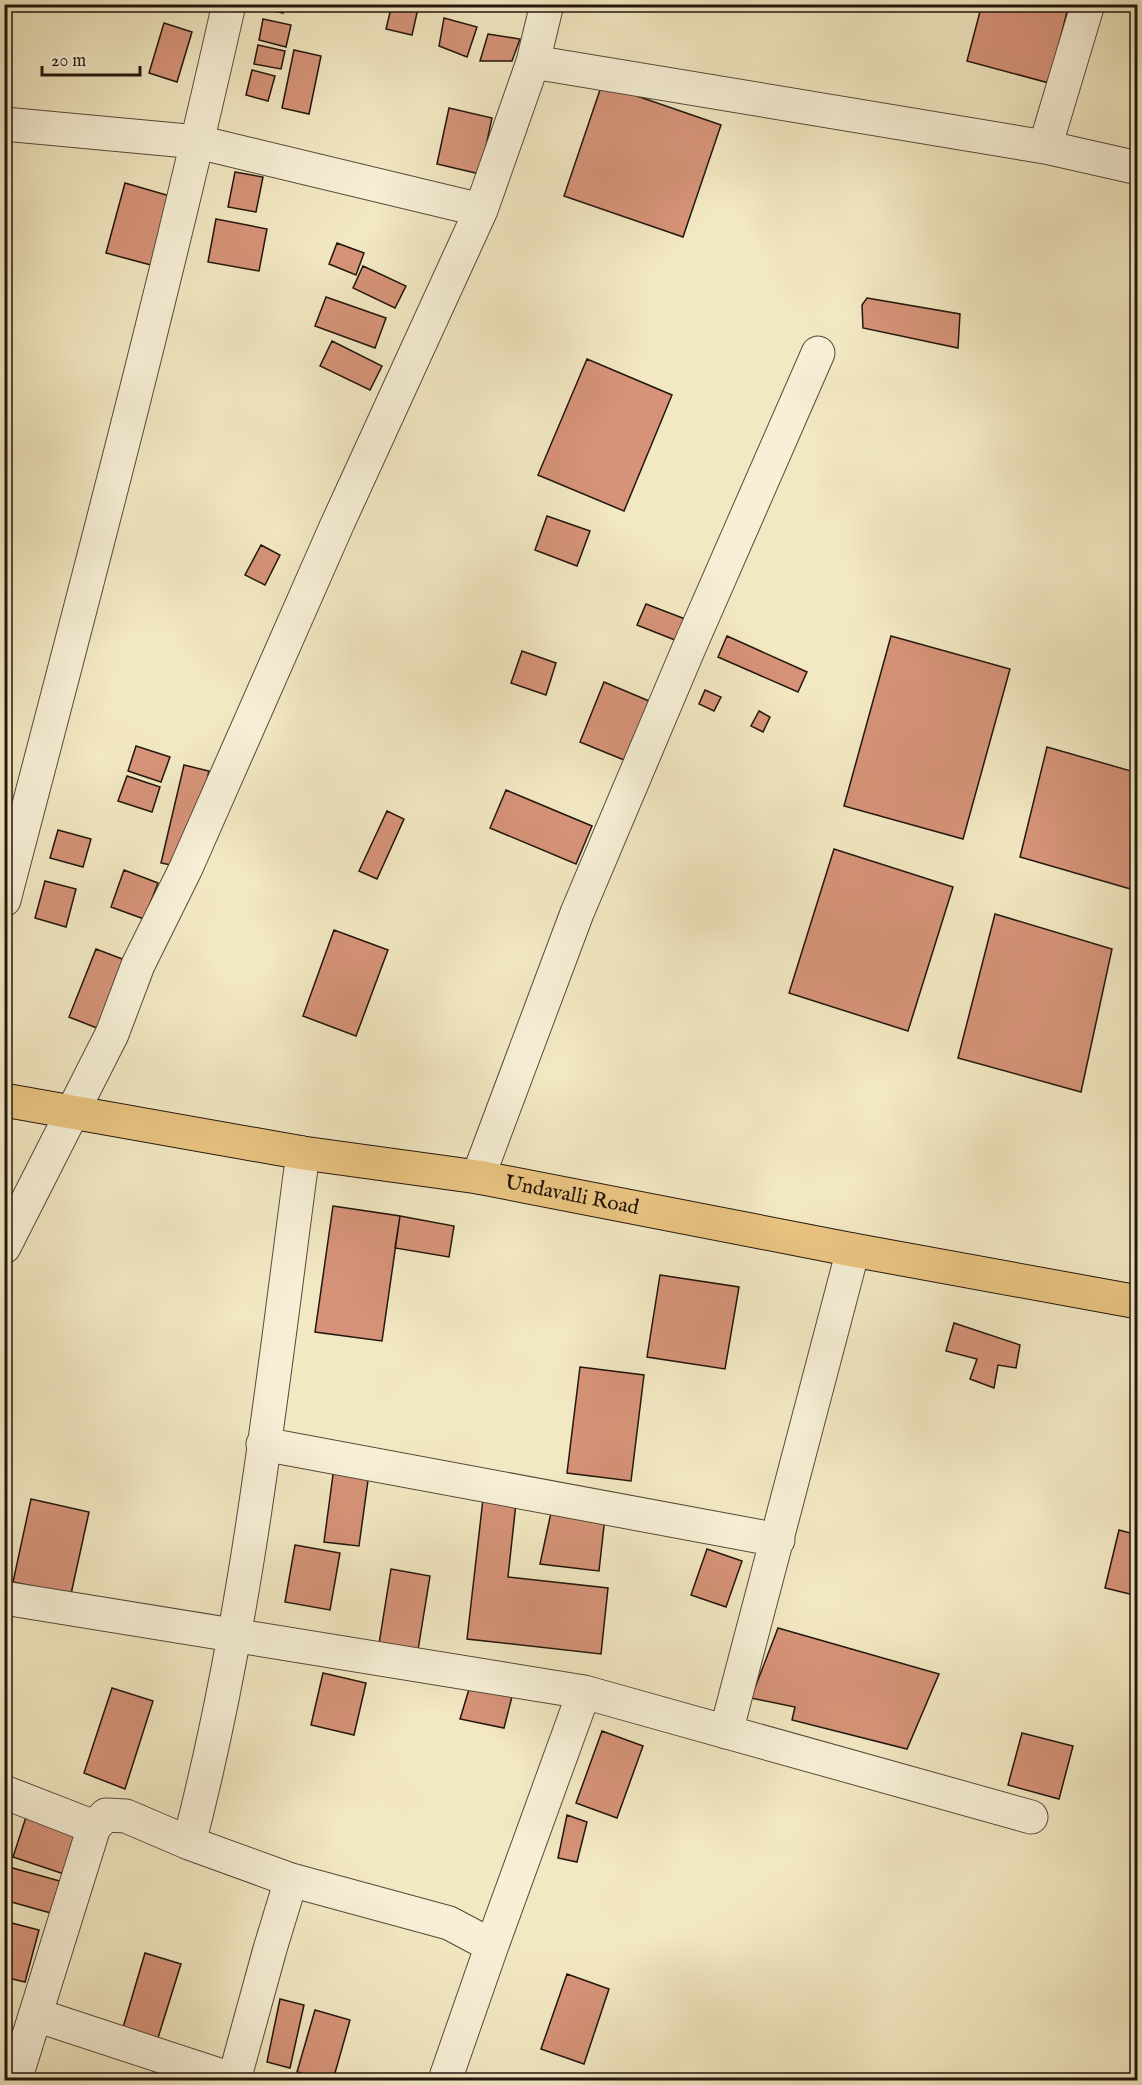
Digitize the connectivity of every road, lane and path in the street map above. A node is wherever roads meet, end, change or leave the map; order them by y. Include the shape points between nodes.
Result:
1 (229, 4) edge
2 (547, 4) edge
3 (1088, 4) edge
4 (533, 62) junction
5 (4, 124) edge
6 (198, 142) junction
7 (1045, 147) junction
8 (1137, 168) edge
9 (482, 210) junction
10 (818, 353) dead end
11 (4, 900) edge
12 (4, 1100) edge
13 (71, 1112) junction
14 (303, 1153) junction
15 (478, 1177) junction
16 (4, 1247) edge
17 (853, 1250) junction
18 (1137, 1302) edge
19 (263, 1444) junction
20 (778, 1540) junction
21 (4, 1598) edge
22 (236, 1636) junction
23 (584, 1692) junction
24 (726, 1732) junction
25 (4, 1792) edge
26 (1031, 1817) dead end
27 (94, 1827) junction
28 (189, 1843) junction
29 (291, 1880) junction
30 (491, 1948) junction
31 (36, 2015) junction
32 (15, 2080) edge
33 (234, 2080) edge
34 (446, 2080) edge

1 - 6 street
2 - 4 street
3 - 7 street
4 - 7 street
4 - 9 street
5 - 6 street
6 - 9 street
6 - 11 street
7 - 8 street
9 - 13 street via 336,527 186,868 138,965 112,1034
10 - 15 street via 577,913
12 - 13 main road, Undavalli Road
13 - 14 main road, Undavalli Road
13 - 16 street
14 - 15 main road, Undavalli Road
14 - 19 street
15 - 17 main road, Undavalli Road
17 - 18 main road, Undavalli Road
17 - 20 street
19 - 20 street
19 - 22 street
20 - 24 street
21 - 22 street
22 - 23 street
22 - 28 street
23 - 24 street
23 - 30 street
24 - 26 street
25 - 27 street
27 - 28 street via 106,1815 126,1816
27 - 31 street
28 - 29 street
29 - 30 street via 449,1923
29 - 33 street
30 - 34 street
31 - 32 street
31 - 33 street

